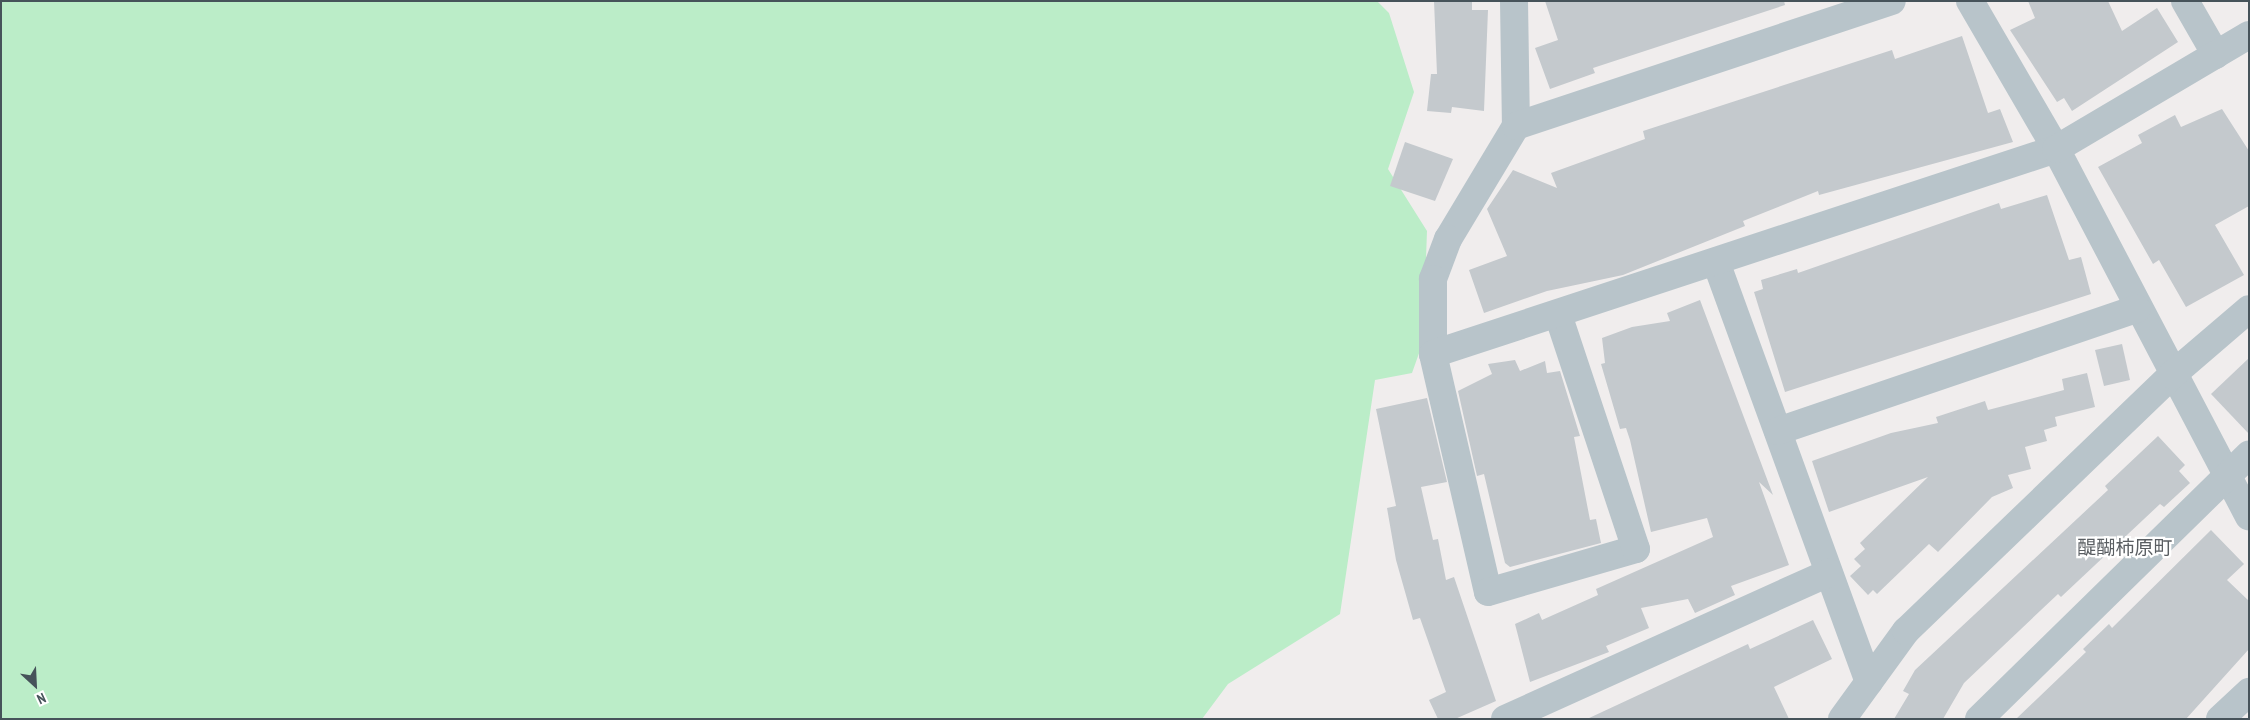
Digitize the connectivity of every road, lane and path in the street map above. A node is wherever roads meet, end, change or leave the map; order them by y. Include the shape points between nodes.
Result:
1 (1514, 1) edge
2 (1892, 1) edge
3 (1970, 1) edge
4 (2185, 1) edge
5 (2249, 35) edge
6 (2216, 55) junction
7 (1516, 126) junction
8 (2056, 149) junction
9 (1716, 262) junction
10 (2137, 309) junction
11 (2249, 309) edge
12 (1558, 314) junction
13 (1433, 354) junction
14 (2172, 375) junction
15 (1778, 431) junction
16 (2249, 455) edge
17 (2227, 474) junction
18 (2249, 516) edge
19 (1829, 573) junction
20 (1869, 682) junction
21 (2249, 692) edge
22 (1505, 719) edge
23 (1842, 719) edge
24 (1979, 719) edge
25 (2220, 719) edge

1 - 7 street
2 - 7 street
3 - 8 street
4 - 6 street
5 - 6 street
6 - 8 street
7 - 13 street via 1448,239 1433,279
8 - 9 street
8 - 10 street
9 - 12 street
9 - 15 street
10 - 14 street
10 - 15 street
11 - 14 street
12 - 13 street
12 - 13 street via 1636,549 1488,592
14 - 17 street
14 - 20 street via 1906,630
15 - 19 street
16 - 17 street
17 - 18 street
17 - 24 street
19 - 20 street
19 - 22 street
20 - 23 street
21 - 25 street

